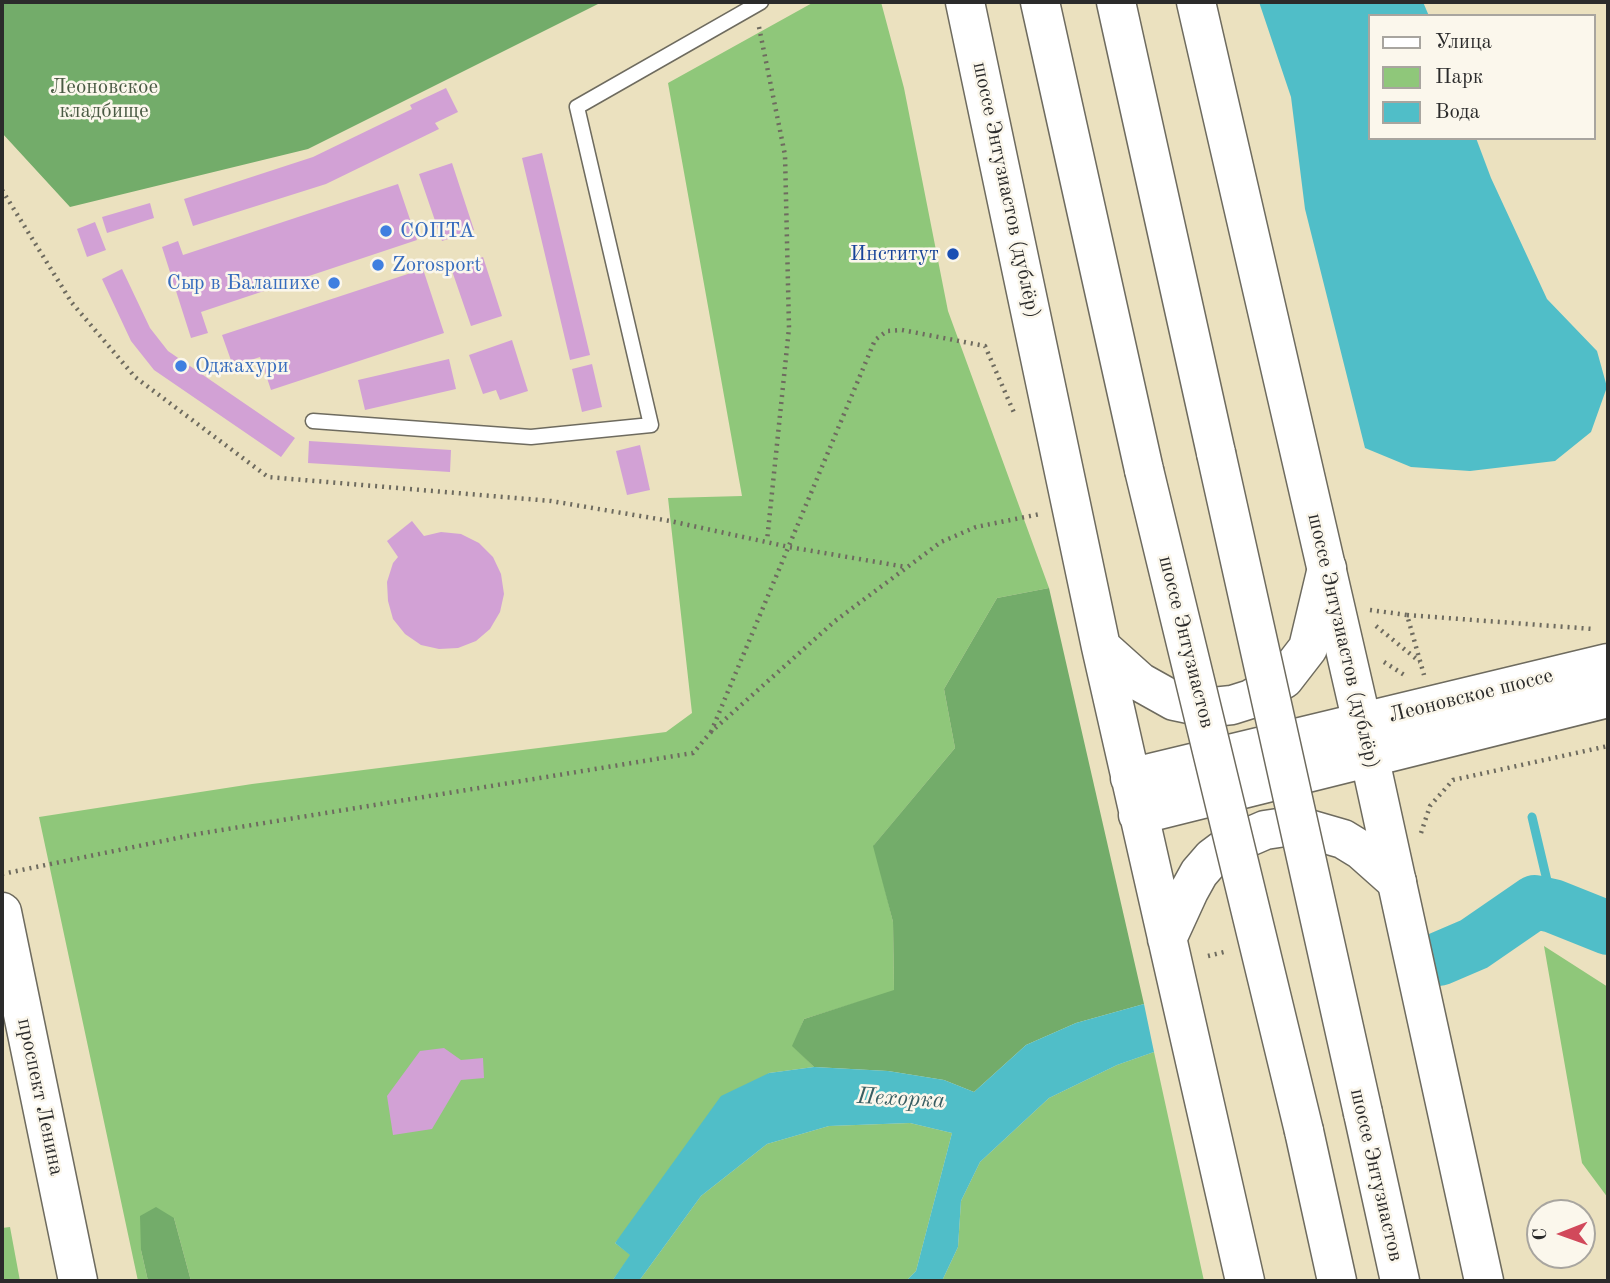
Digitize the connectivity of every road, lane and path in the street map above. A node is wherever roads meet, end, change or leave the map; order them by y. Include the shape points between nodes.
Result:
1 (965, 2) edge
2 (1040, 2) edge
3 (1116, 2) edge
4 (1196, 2) edge
5 (758, 4) edge
6 (985, 346) dead end
7 (313, 421) dead end
8 (1041, 514) dead end
9 (767, 541) dead end
10 (789, 547) junction
11 (907, 567) junction
12 (1327, 568) junction
13 (1367, 609) dead end
14 (1407, 615) junction
15 (1373, 623) dead end
16 (1602, 646) edge
17 (1101, 647) junction
18 (1420, 662) junction
19 (1425, 681) dead end
20 (1608, 698) edge
21 (711, 732) junction
22 (1365, 739) junction
23 (1608, 746) edge
24 (1452, 780) dead end
25 (1134, 797) junction
26 (2, 874) edge
27 (1397, 881) junction
28 (2, 912) edge
29 (1167, 939) junction
30 (78, 1281) edge
31 (1245, 1281) edge
32 (1337, 1281) edge
33 (1400, 1281) edge
34 (1484, 1281) edge

1 - 17 main road, шоссе Энтузиастов (дублёр)
2 - 32 main road, шоссе Энтузиастов, bridge via 1144,470
3 - 33 main road, шоссе Энтузиастов, bridge
4 - 12 main road, шоссе Энтузиастов (дублёр)
5 - 7 lane via 577,107 651,425 531,437
5 - 9 path via 785,155 788,248 789,328
6 - 10 path via 902,330 887,331 875,340
8 - 11 path via 976,527 941,542
10 - 11 path
10 - 21 path
11 - 21 path via 835,621
12 - 17 main road via 1308,648 1284,678 1251,699 1213,707 1174,701 1140,682
12 - 22 main road, шоссе Энтузиастов (дублёр)
13 - 14 path
14 - 16 path
14 - 18 path
15 - 18 path
16 - 22 main road, Леоновское шоссе
17 - 25 main road, шоссе Энтузиастов (дублёр)
18 - 19 path
20 - 22 main road, Леоновское шоссе
21 - 26 path via 693,753 197,834
22 - 25 main road, Леоновское шоссе
22 - 27 main road, шоссе Энтузиастов (дублёр)
23 - 24 path
25 - 29 main road, шоссе Энтузиастов (дублёр)
27 - 29 main road via 1361,850 1334,835 1305,828 1265,830 1212,858 1199,873
27 - 34 main road, шоссе Энтузиастов (дублёр)
28 - 30 main road, проспект Ленина
29 - 31 main road, шоссе Энтузиастов (дублёр)

